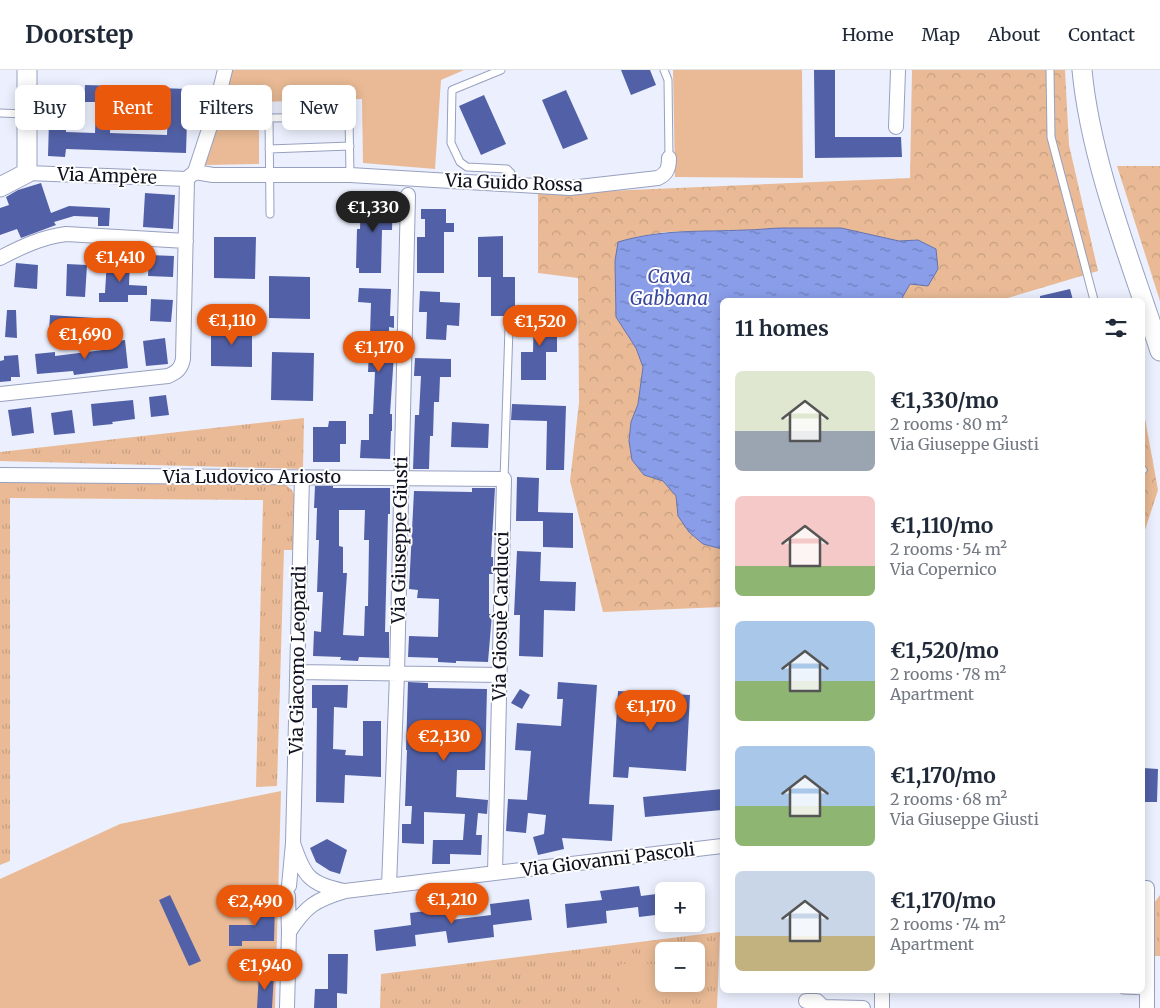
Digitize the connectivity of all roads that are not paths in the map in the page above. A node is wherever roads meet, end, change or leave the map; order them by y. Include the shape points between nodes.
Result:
1 (27, 70) edge
2 (225, 70) edge
3 (501, 70) edge
4 (664, 70) edge
5 (898, 70) edge
6 (1050, 70) edge
7 (1082, 70) edge
8 (27, 85) edge
9 (0, 113) edge
10 (15, 114) edge
11 (896, 127) dead end
12 (27, 130) edge
13 (350, 146) junction
14 (270, 148) junction
15 (669, 158) joint
16 (27, 173) junction
17 (270, 175) junction
18 (350, 175) junction
19 (191, 176) junction
20 (510, 184) junction
21 (0, 187) edge
22 (408, 195) dead end
23 (270, 214) dead end
24 (186, 241) junction
25 (0, 258) edge
26 (1093, 298) edge
27 (1143, 298) edge
28 (1145, 304) edge
29 (509, 328) dead end
30 (1160, 351) edge
31 (0, 394) edge
32 (0, 475) edge
33 (302, 477) junction
34 (402, 478) junction
35 (504, 479) junction
36 (297, 672) junction
37 (397, 674) junction
38 (500, 675) junction
39 (293, 843) junction
40 (720, 846) edge
41 (495, 873) junction
42 (312, 881) junction
43 (389, 886) junction
44 (1150, 887) edge
45 (289, 891) junction
46 (345, 891) junction
47 (312, 903) junction
48 (1145, 909) edge
49 (289, 932) junction
50 (1147, 991) joint
51 (882, 993) edge
52 (806, 1001) dead end
53 (287, 1008) edge
54 (863, 1008) edge
55 (882, 1008) edge
56 (1147, 1008) edge

1 - 8 street
2 - 19 street via 214,114
3 - 20 lane via 452,90 451,143 466,167 507,169 511,173
4 - 15 lane via 668,80
5 - 11 street
6 - 26 lane via 1051,137
7 - 27 street via 1096,152
9 - 10 lane
12 - 16 street
13 - 14 lane
13 - 14 lane via 349,117 269,118
13 - 18 lane
14 - 17 lane
15 - 20 street, Via Guido Rossa via 668,170 658,178 570,188
16 - 19 street, Via Ampère
16 - 21 street
17 - 18 street, Via Guido Rossa
17 - 19 street, Via Guido Rossa
17 - 23 lane
18 - 20 street, Via Guido Rossa
19 - 24 street
22 - 34 street, Via Giuseppe Giusti
24 - 25 street via 66,234 22,246
24 - 31 street via 183,359 175,373
28 - 30 street
29 - 35 lane
32 - 33 street, Via Ludovico Ariosto
33 - 34 street, Via Ludovico Ariosto
33 - 36 street, Via Giacomo Leopardi
34 - 35 street, Via Ludovico Ariosto
34 - 37 street, Via Giuseppe Giusti
35 - 38 street, Via Giosuè Carducci
36 - 37 street
36 - 39 street, Via Giacomo Leopardi
37 - 38 street
37 - 43 street, Via Giuseppe Giusti
38 - 41 street, Via Giosuè Carducci
39 - 42 street, Via Giacomo Leopardi via 303,869
39 - 45 street, Via Giacomo Leopardi
40 - 41 street, Via Giovanni Pascoli
41 - 43 street, Via Giovanni Pascoli
42 - 45 street via 297,879
42 - 46 street, Via Giovanni Pascoli
42 - 47 street via 317,890
43 - 46 street, Via Giovanni Pascoli
44 - 48 street
45 - 47 street via 290,900 298,906
45 - 49 street, Via Giacomo Leopardi
46 - 47 street, Via Giovanni Pascoli
47 - 49 street
48 - 50 street
49 - 53 street, Via Giacomo Leopardi
50 - 56 street
51 - 55 street
52 - 54 street via 817,1001 823,1007

